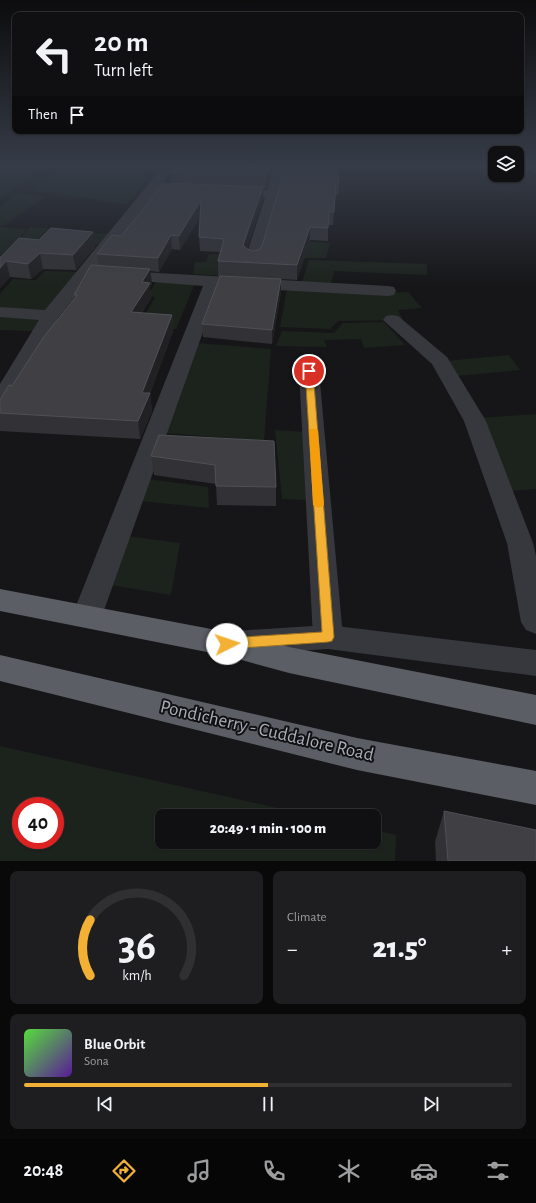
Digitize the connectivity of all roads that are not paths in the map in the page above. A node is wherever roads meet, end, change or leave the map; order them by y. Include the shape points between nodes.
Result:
1 (142, 205) edge
2 (270, 205) edge
3 (253, 258) edge
4 (100, 274) junction
5 (215, 282) junction
6 (388, 291) dead end
7 (0, 312) edge
8 (50, 316) junction
9 (392, 320) dead end
10 (309, 371) dead end
11 (0, 401) edge
12 (0, 600) edge
13 (87, 616) junction
14 (536, 622) edge
15 (328, 637) junction
16 (227, 644) junction
17 (536, 664) edge
18 (0, 668) edge
19 (536, 710) edge
20 (536, 788) edge

1 - 4 street
2 - 3 street
4 - 5 street
4 - 8 street
5 - 6 street
5 - 13 street
7 - 8 street
8 - 11 street
9 - 14 street via 440,361 474,422 520,543
10 - 15 street
12 - 13 highway
13 - 16 highway
15 - 16 street
15 - 17 street
16 - 19 highway via 289,660
18 - 20 highway, Pondicherry - Cuddalore Road via 357,754

